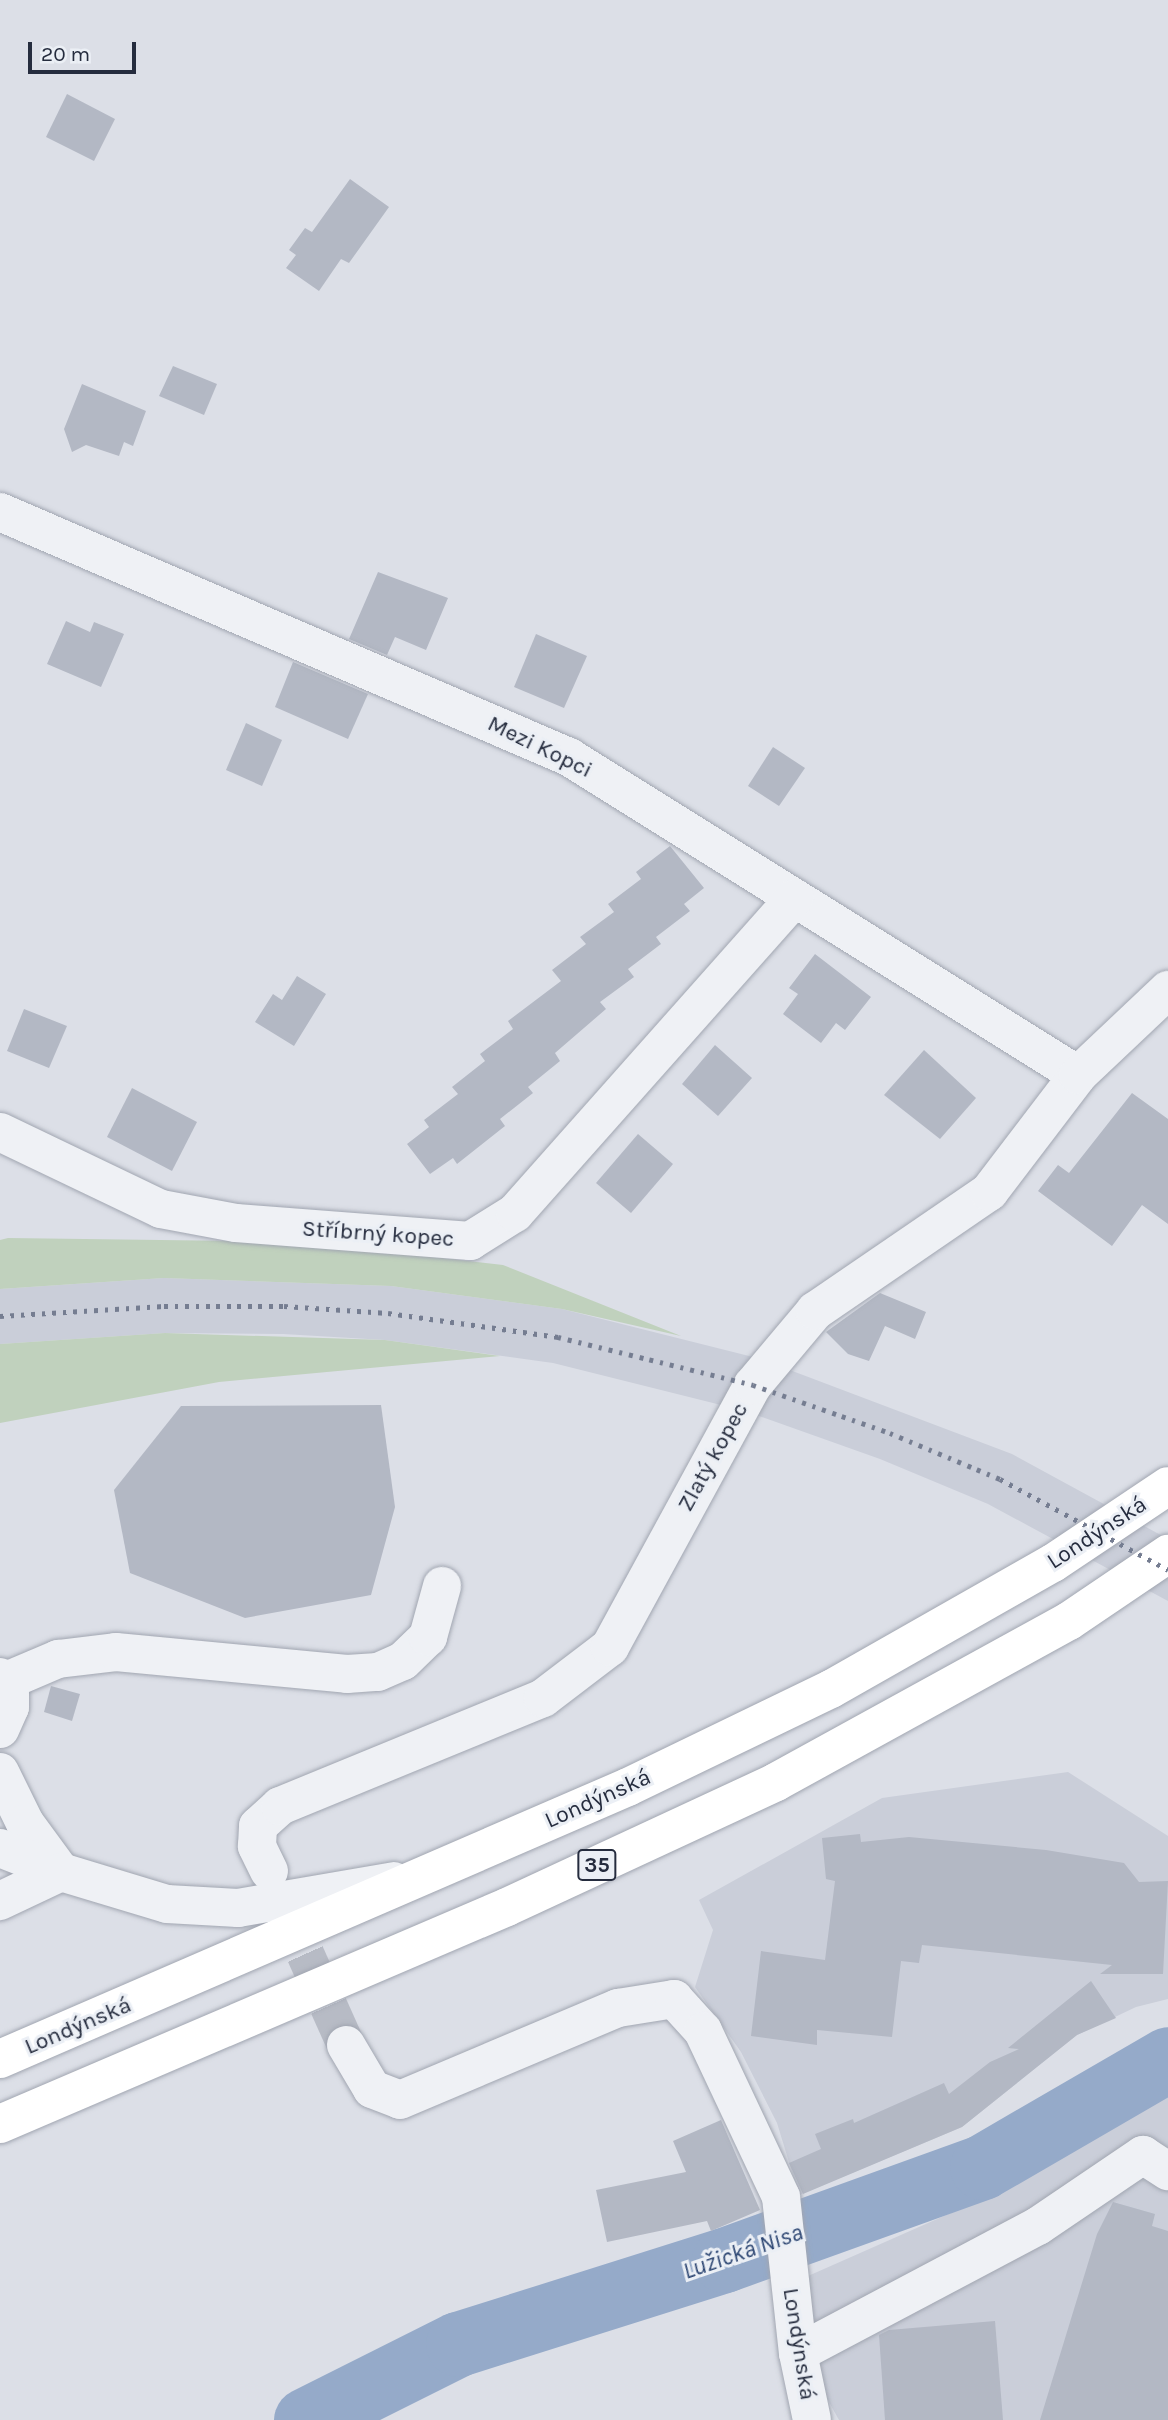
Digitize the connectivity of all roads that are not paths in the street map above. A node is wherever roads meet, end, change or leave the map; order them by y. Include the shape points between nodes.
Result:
1 (0, 512) edge
2 (795, 898) junction
3 (1168, 990) edge
4 (1078, 1075) junction
5 (0, 1132) edge
6 (1168, 1486) edge
7 (1168, 1554) edge
8 (442, 1586) dead end
9 (2, 1679) edge
10 (0, 1729) edge
11 (0, 1772) edge
12 (0, 1848) edge
13 (268, 1871) tunnel mouth
14 (61, 1872) junction
15 (413, 1878) junction
16 (0, 1901) edge
17 (346, 2045) tunnel mouth
18 (0, 2059) edge
19 (0, 2124) edge
20 (1168, 2171) edge
21 (798, 2353) junction
22 (812, 2420) edge

1 - 2 street, Mezi Kopci via 569,757
2 - 4 street, Mezi Kopci
2 - 5 street, Stříbrný kopec via 515,1213 470,1241 236,1223 161,1209
3 - 4 street, Zlatý kopec
4 - 13 street, Zlatý kopec via 989,1192 815,1311 753,1385 610,1647 543,1698 280,1806 258,1826 257,1846
6 - 15 highway, Londýnská via 1052,1563 831,1689 628,1787
7 - 19 highway, 35 via 1069,1621 776,1782 507,1906
8 - 9 street via 428,1637 402,1661 378,1672 347,1674 117,1652 58,1659
9 - 10 street via 10,1707
11 - 14 street via 25,1822
12 - 14 street
14 - 15 street via 167,1904 238,1908
14 - 16 street
15 - 18 highway, Londýnská
17 - 21 street, Londýnská via 372,2089 400,2100 618,2008 674,1999 703,2031 781,2197
20 - 21 street via 1143,2155 1038,2226
21 - 22 street, Londýnská

